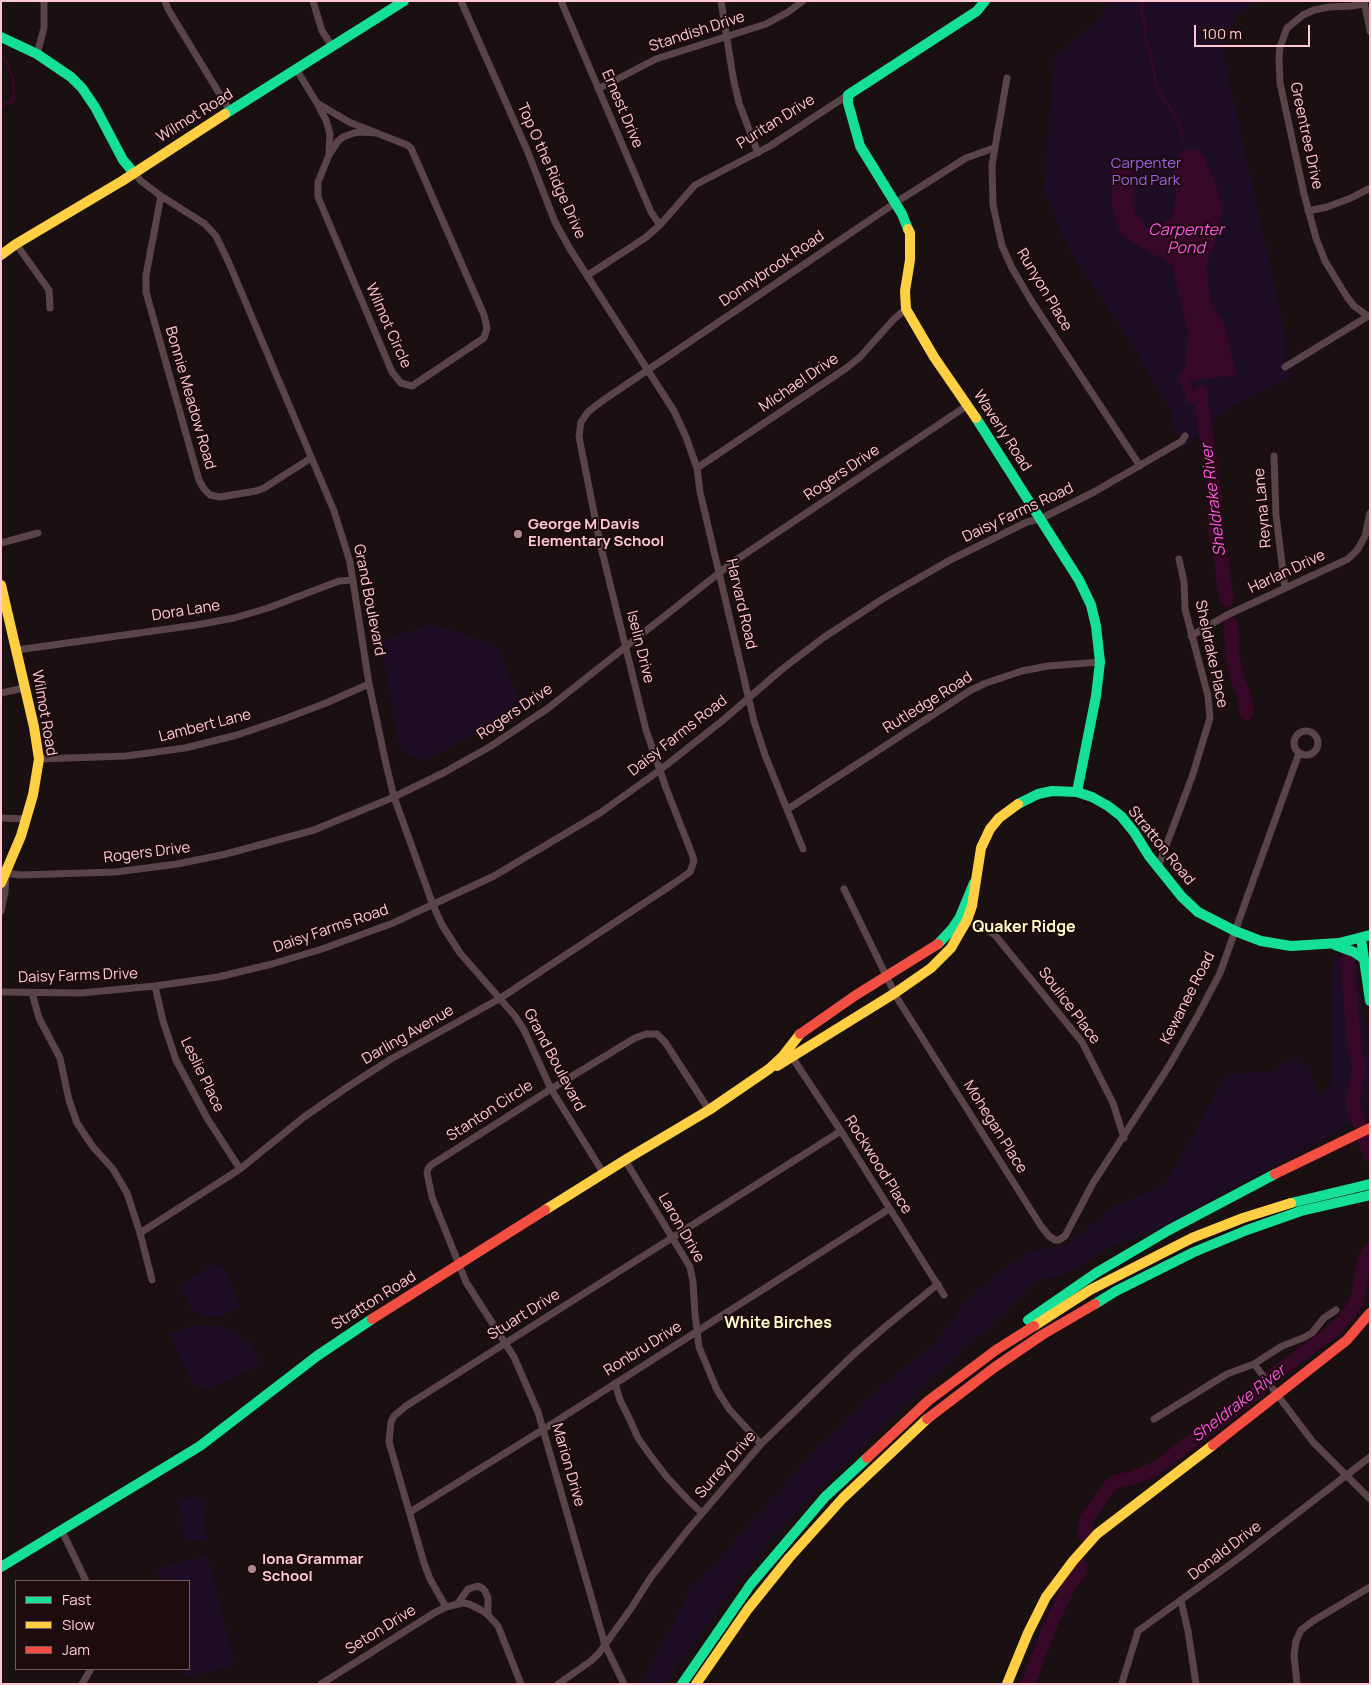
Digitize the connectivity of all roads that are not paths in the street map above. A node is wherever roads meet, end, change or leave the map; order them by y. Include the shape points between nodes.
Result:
1 (44, 1) edge
2 (165, 1) edge
3 (313, 1) edge
4 (404, 1) edge
5 (462, 1) edge
6 (561, 1) edge
7 (721, 1) edge
8 (803, 1) edge
9 (986, 1) edge
10 (1364, 2) edge
11 (1370, 31) edge
12 (1, 37) edge
13 (727, 37) junction
14 (332, 46) junction
15 (37, 54) junction
16 (296, 69) junction
17 (1007, 78) dead end
18 (598, 89) junction
19 (848, 95) junction
20 (317, 103) junction
21 (230, 111) junction
22 (376, 133) junction
23 (994, 148) junction
24 (758, 153) junction
25 (329, 155) junction
26 (134, 173) junction
27 (1370, 188) edge
28 (161, 196) junction
29 (895, 203) junction
30 (1308, 211) junction
31 (660, 225) junction
32 (16, 244) junction
33 (1, 255) edge
34 (588, 275) junction
35 (50, 308) dead end
36 (906, 309) junction
37 (1369, 316) edge
38 (1285, 366) dead end
39 (648, 370) junction
40 (968, 406) junction
41 (580, 429) joint
42 (1185, 436) dead end
43 (1274, 456) dead end
44 (311, 458) junction
45 (1140, 466) junction
46 (697, 468) junction
47 (1370, 513) edge
48 (1040, 519) junction
49 (38, 533) dead end
50 (1, 542) edge
51 (1178, 559) dead end
52 (719, 574) junction
53 (353, 580) junction
54 (1, 585) edge
55 (1285, 588) junction
56 (1191, 636) junction
57 (626, 648) junction
58 (17, 650) junction
59 (1100, 662) junction
60 (369, 684) junction
61 (24, 688) junction
62 (1, 693) edge
63 (748, 697) junction
64 (1299, 753) dead end
65 (39, 759) junction
66 (660, 770) junction
67 (1077, 792) junction
68 (394, 797) junction
69 (788, 809) junction
70 (1, 818) edge
71 (26, 819) junction
72 (803, 848) dead end
73 (693, 865) joint
74 (1158, 868) junction
75 (6, 873) junction
76 (1, 883) edge
77 (844, 889) dead end
78 (433, 905) junction
79 (1, 911) edge
80 (964, 918) junction
81 (1235, 932) junction
82 (1365, 936) edge
83 (1331, 944) junction
84 (1366, 960) edge
85 (886, 976) junction
86 (155, 986) junction
87 (1, 992) edge
88 (32, 993) junction
89 (895, 993) junction
90 (498, 999) junction
91 (1370, 1001) edge
92 (790, 1054) junction
93 (551, 1089) junction
94 (709, 1110) junction
95 (1370, 1128) edge
96 (841, 1131) junction
97 (1124, 1138) junction
98 (626, 1160) junction
99 (240, 1169) junction
100 (604, 1174) junction
101 (1370, 1184) edge
102 (1370, 1195) edge
103 (890, 1209) junction
104 (1078, 1211) joint
105 (140, 1232) junction
106 (673, 1237) junction
107 (459, 1265) junction
108 (152, 1280) dead end
109 (938, 1284) junction
110 (944, 1295) dead end
111 (1336, 1310) dead end
112 (1370, 1313) edge
113 (698, 1332) junction
114 (506, 1343) junction
115 (996, 1350) junction
116 (1254, 1364) junction
117 (615, 1383) junction
118 (1277, 1396) junction
119 (1154, 1419) dead end
120 (544, 1429) junction
121 (761, 1444) junction
122 (1370, 1457) edge
123 (1347, 1476) junction
124 (1370, 1499) edge
125 (410, 1512) junction
126 (702, 1513) junction
127 (62, 1531) junction
128 (2, 1566) edge
129 (86, 1580) edge
130 (1370, 1587) edge
131 (1181, 1601) junction
132 (458, 1603) junction
133 (446, 1607) junction
134 (488, 1615) junction
135 (605, 1645) junction
136 (90, 1670) edge
137 (1122, 1683) edge
138 (82, 1684) edge
139 (321, 1684) edge
140 (522, 1684) edge
141 (558, 1684) edge
142 (624, 1684) edge
143 (682, 1684) edge
144 (696, 1684) edge
145 (1007, 1684) edge
146 (1196, 1684) edge
147 (1297, 1684) edge

1 - 15 street via 44,28
2 - 21 street
3 - 14 street via 322,31
4 - 14 main road, Wilmot Road
5 - 34 street, Top O the Ridge Drive via 555,222
6 - 18 street, Ernest Drive
7 - 13 street
8 - 13 street, Standish Drive via 766,24
9 - 19 main road, Puritan Drive via 976,11
10 - 11 street
10 - 30 street, Greentree Drive via 1329,6 1303,15 1287,28 1280,47 1280,83
12 - 15 main road, Grand Boulevard
13 - 18 street, Standish Drive via 656,59
13 - 24 street via 739,103
14 - 16 main road, Wilmot Road
15 - 26 main road, Grand Boulevard via 56,65 82,88
16 - 20 street, Wilmot Circle
16 - 21 main road, Wilmot Road
17 - 23 street, Runyon Place
18 - 31 street, Ernest Drive via 651,212
19 - 24 street, Puritan Drive
19 - 29 main road, Waverly Road via 860,146
20 - 22 street, Wilmot Circle
20 - 25 street, Wilmot Circle via 330,134
21 - 26 main road, Wilmot Road
22 - 25 street, Wilmot Circle via 347,135 338,141
22 - 25 street, Wilmot Circle via 407,145 414,152 487,322 486,334 480,342 412,386 401,383 392,372 318,197 317,186
23 - 29 street, Donnybrook Road via 966,158
23 - 45 street, Runyon Place via 996,220 1002,246 1012,268
24 - 31 street, Puritan Drive via 695,186
26 - 28 street, Grand Boulevard
26 - 32 main road, Wilmot Road
27 - 30 street via 1352,198
28 - 44 street, Grand Boulevard via 206,224 216,236
28 - 44 street, Bonnie Meadow Road via 146,275 146,292 204,489 210,495 220,497 256,491
29 - 36 main road, Waverly Road via 907,223 911,241 904,291
29 - 39 street, Donnybrook Road
30 - 37 street, Greentree Drive via 1325,261 1354,306
31 - 34 street, Puritan Drive
32 - 33 main road, Wilmot Road
32 - 35 street via 49,290
34 - 39 street, Top O the Ridge Drive
36 - 40 main road, Waverly Road
36 - 46 street, Michael Drive via 845,369
37 - 38 street
39 - 41 street, Donnybrook Road via 588,412
39 - 46 street, Harvard Road via 674,411
40 - 48 main road, Waverly Road
40 - 52 street, Rogers Drive
41 - 57 street, Iselin Drive via 600,543
42 - 45 street, Daisy Farms Road
43 - 55 street, Reyna Lane via 1276,516
44 - 53 street, Grand Boulevard via 334,512
45 - 48 street, Daisy Farms Road
46 - 52 street, Harvard Road
47 - 55 street, Harlan Drive via 1365,536 1348,559
48 - 59 main road, Waverly Road via 1079,580 1090,605
48 - 63 street, Daisy Farms Road via 1027,522 950,560 884,598 823,638
49 - 50 street
51 - 56 street, Sheldrake Place
52 - 57 street, Rogers Drive
52 - 63 street, Harvard Road
53 - 58 street, Dora Lane via 339,581 234,618
53 - 60 street, Grand Boulevard
54 - 58 main road, Wilmot Road
55 - 56 street, Harlan Drive
56 - 74 street, Sheldrake Place via 1208,696 1210,718
57 - 66 street, Iselin Drive via 646,730
57 - 68 street, Rogers Drive via 547,709 491,746
58 - 61 main road, Wilmot Road
59 - 67 main road, Waverly Road
59 - 69 street, Rutledge Road via 1048,666 986,683
60 - 65 street, Lambert Lane via 284,719 193,746 126,756
60 - 68 street, Grand Boulevard
61 - 62 street
61 - 65 main road, Wilmot Road
63 - 66 street, Daisy Farms Road
63 - 69 street, Harvard Road via 765,755
64 - 81 street, Kewanee Road
65 - 71 main road, Wilmot Road
66 - 73 street, Iselin Drive via 692,854
66 - 78 street, Daisy Farms Road via 600,813 494,876
67 - 74 main road, Stratton Road via 1092,797 1121,816
67 - 80 main road, Stratton Road via 1038,794 999,818 981,848
68 - 75 street, Rogers Drive via 314,830 177,864 116,872
68 - 78 street, Grand Boulevard
69 - 72 street, Harvard Road
70 - 71 street
71 - 75 main road, Wilmot Road
73 - 90 street, Darling Avenue via 690,872 673,884
74 - 81 main road, Stratton Road via 1198,912
75 - 76 main road, Wilmot Road
75 - 79 street, Wilmot Road
77 - 85 street
78 - 86 street, Daisy Farms Road via 297,957 218,977
78 - 90 street, Grand Boulevard via 460,953
80 - 85 main road, Stratton Road via 935,947
80 - 89 main road, Stratton Road via 951,948 931,968
80 - 97 street, Soulice Place via 995,935 1082,1042 1113,1103
81 - 83 main road, Stratton Road via 1281,945
81 - 97 street, Kewanee Road via 1220,973 1197,1016
82 - 83 main road, Stratton Road
82 - 84 main road
83 - 84 main road
84 - 91 main road
85 - 89 street
85 - 92 main road, Stratton Road via 800,1034
86 - 88 street, Daisy Farms Drive
86 - 99 street, Leslie Place via 176,1060 207,1118
87 - 88 street, Daisy Farms Drive
88 - 105 street via 39,1018 60,1058 77,1123 120,1180
89 - 92 main road, Stratton Road
89 - 104 street, Mohegan Place via 1049,1236 1055,1240 1065,1236
90 - 93 street, Grand Boulevard via 524,1030
90 - 99 street, Darling Avenue via 349,1086 304,1117
92 - 94 main road, Stratton Road
92 - 96 street, Rockwood Place
93 - 94 street, Stanton Circle via 635,1038 657,1034
93 - 100 street, Grand Boulevard
93 - 107 street, Stanton Circle via 428,1169 432,1197
94 - 98 main road, Stratton Road
95 - 115 main road via 1240,1192 1121,1258 1035,1314
96 - 103 street, Rockwood Place
96 - 106 street, Stuart Drive
97 - 104 street, Kewanee Road
98 - 100 main road, Stratton Road
98 - 106 street, Laron Drive
99 - 105 street, Darling Avenue
100 - 107 main road, Stratton Road
101 - 115 main road via 1298,1201 1192,1238 1090,1290
102 - 144 main road via 1282,1217 1194,1252 1099,1300 995,1367 905,1439 836,1505 763,1590
103 - 109 street, Rockwood Place
103 - 113 street, Ronbru Drive
105 - 108 street
106 - 113 street, Laron Drive via 692,1274
106 - 114 street, Stuart Drive
107 - 114 street, Marion Drive via 466,1282
107 - 127 main road, Stratton Road via 331,1346 200,1446
109 - 110 street, Rockwood Place
109 - 121 street, Surrey Drive via 854,1354
111 - 116 street via 1324,1318 1312,1333 1282,1346
112 - 118 main road via 1340,1347
113 - 117 street, Ronbru Drive
113 - 121 street, Laron Drive via 702,1356 717,1390 728,1409
114 - 120 street, Marion Drive
114 - 125 street, Stuart Drive via 406,1406 390,1422 389,1442
115 - 143 main road via 928,1401 825,1498 751,1584
116 - 118 street
116 - 119 street via 1227,1374
117 - 120 street, Ronbru Drive
117 - 126 street via 638,1438 666,1476
118 - 123 street via 1313,1442
118 - 145 main road via 1112,1522 1084,1548 1042,1605
120 - 125 street, Ronbru Drive
120 - 135 street, Marion Drive
121 - 126 street, Surrey Drive
122 - 123 street, Donald Drive
123 - 124 street
123 - 131 street, Donald Drive
125 - 133 street, Stuart Drive via 430,1579
126 - 135 street, Surrey Drive via 651,1577
127 - 128 main road, Stratton Road
127 - 129 street
130 - 147 street via 1301,1630 1294,1655
131 - 137 street, Donald Drive via 1138,1631
131 - 146 street
132 - 133 street, Seton Drive
132 - 134 street, Seton Drive via 469,1604
132 - 134 street, Seton Drive via 468,1589 478,1586 488,1598
133 - 139 street, Seton Drive
134 - 140 street, Seton Drive via 503,1636
135 - 141 street, Surrey Drive via 591,1661
135 - 142 street, Marion Drive
136 - 138 street

